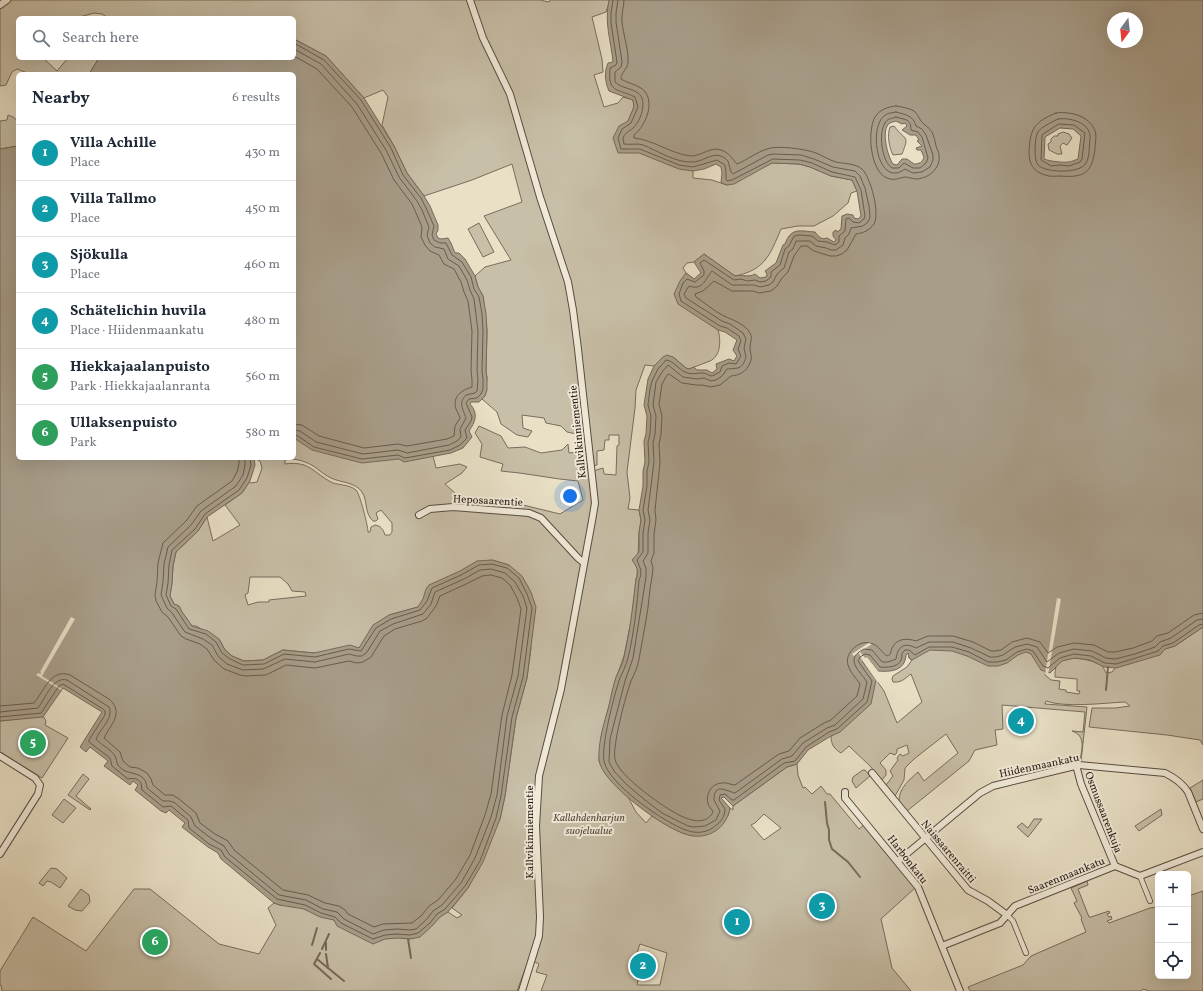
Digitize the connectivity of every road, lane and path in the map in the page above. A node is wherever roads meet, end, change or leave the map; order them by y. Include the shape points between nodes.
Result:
1 (7, 0) edge
2 (470, 0) edge
3 (0, 5) edge
4 (419, 515) dead end
5 (584, 563) junction
6 (0, 756) edge
7 (1076, 765) junction
8 (872, 773) dead end
9 (845, 792) dead end
10 (1203, 829) edge
11 (925, 839) junction
12 (1203, 852) edge
13 (0, 854) edge
14 (898, 862) junction
15 (1115, 866) junction
16 (1140, 876) junction
17 (1150, 902) dead end
18 (1007, 915) junction
19 (942, 946) junction
20 (1026, 953) dead end
21 (522, 991) edge
22 (960, 991) edge

1 - 3 street
2 - 5 street, Kallvikinniementie via 483,38 510,94 564,269 574,310 594,503
4 - 5 street, Heposaarentie via 430,509 453,507 529,513 541,518
5 - 21 street, Kallvikinniementie via 561,689 539,776 536,826 539,936
6 - 13 street via 35,778 40,785 38,794
7 - 10 street, Hiidenmaankatu via 1169,775 1188,792
7 - 11 street, Hiidenmaankatu via 988,788
7 - 15 street, Osmussaarenkuja via 1081,784
8 - 11 street, Naissaarenraitti
9 - 14 street, Harbonkatu via 845,798
11 - 14 street, Hiidenmaankatu
11 - 18 street, Naissaarenraitti via 968,890
12 - 16 street
14 - 19 street, Harbonkatu via 918,887
15 - 16 street, Saarenmaankatu
15 - 18 street, Saarenmaankatu via 1015,906
16 - 17 street
18 - 19 street, Saarenmaankatu via 1000,923
18 - 20 street, Naissaarenraitti via 1013,921
19 - 22 street, Harbonkatu

